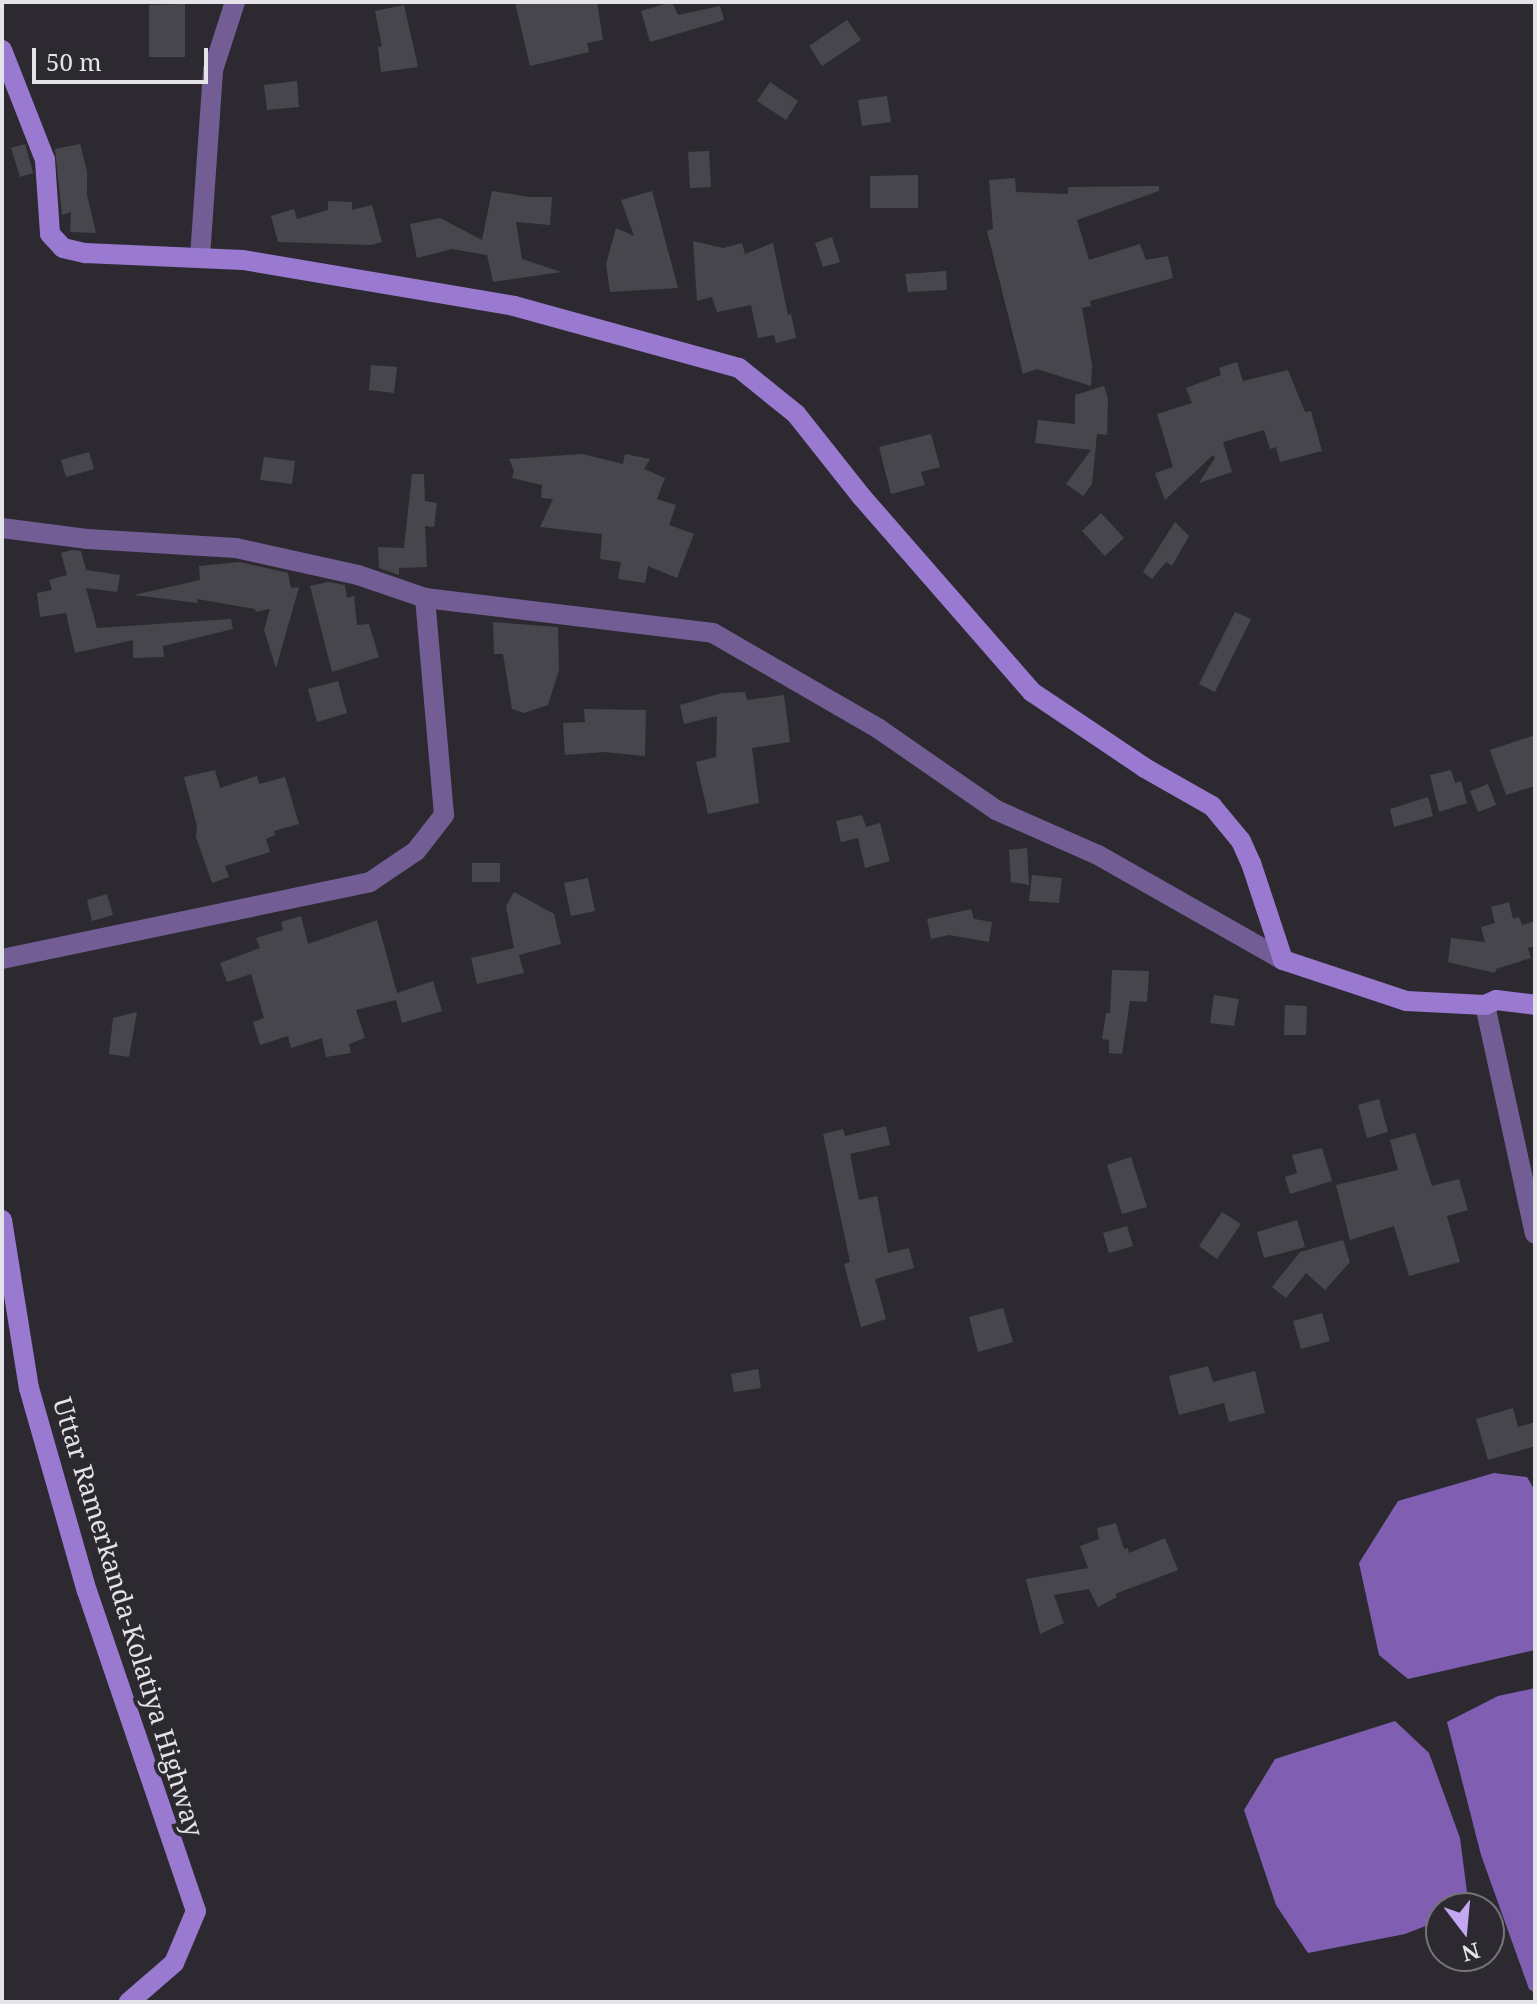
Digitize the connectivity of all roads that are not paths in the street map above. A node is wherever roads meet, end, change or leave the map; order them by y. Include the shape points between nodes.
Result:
1 (235, 2) edge
2 (2, 50) edge
3 (200, 257) junction
4 (2, 528) edge
5 (425, 598) junction
6 (2, 959) edge
7 (1283, 960) junction
8 (1485, 1005) junction
9 (1535, 1005) edge
10 (2, 1220) edge
11 (1535, 1234) edge
12 (129, 2002) edge

1 - 3 street via 213,70
2 - 3 main road via 45,160 50,234 63,248
3 - 7 main road via 514,306 739,368 796,414 1032,692 1212,806 1241,841
4 - 5 street via 236,548 358,575
5 - 6 street via 444,815 416,851 370,882
5 - 7 street via 713,633 879,729 996,810 1098,855
7 - 8 main road via 1406,1001
8 - 9 main road via 1496,1000
8 - 11 street
10 - 12 main road, Uttar Ramerkanda-Kolatiya Highway via 29,1388 91,1606 196,1911 174,1963

